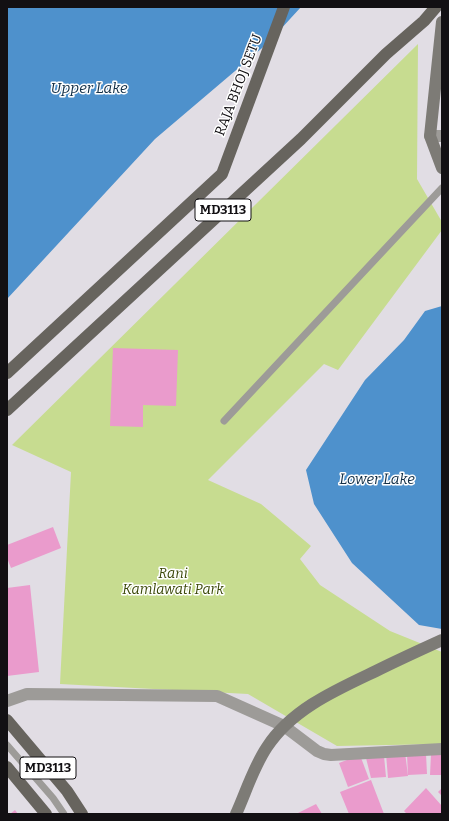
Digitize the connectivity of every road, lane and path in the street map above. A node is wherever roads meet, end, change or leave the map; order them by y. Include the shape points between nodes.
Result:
1 (284, 7) edge
2 (436, 7) edge
3 (442, 24) edge
4 (436, 136) edge
5 (442, 168) edge
6 (442, 188) edge
7 (7, 373) edge
8 (7, 410) edge
9 (224, 421) dead end
10 (442, 640) edge
11 (7, 701) edge
12 (8, 724) edge
13 (284, 726) junction
14 (7, 745) edge
15 (442, 749) edge
16 (7, 767) edge
17 (46, 814) edge
18 (64, 814) edge
19 (82, 814) edge
20 (236, 814) edge

1 - 7 main road, RAJA BHOJ SETU / MD3113 via 222,174
2 - 8 main road, MD3113 via 301,139
3 - 4 main road
4 - 5 main road
6 - 9 lane
10 - 13 main road via 350,683 308,707
11 - 13 street via 27,694 217,696
12 - 19 main road, MD3113 via 67,791
13 - 15 street via 324,754
13 - 20 main road via 257,764
14 - 18 lane
16 - 17 main road, MD3113

